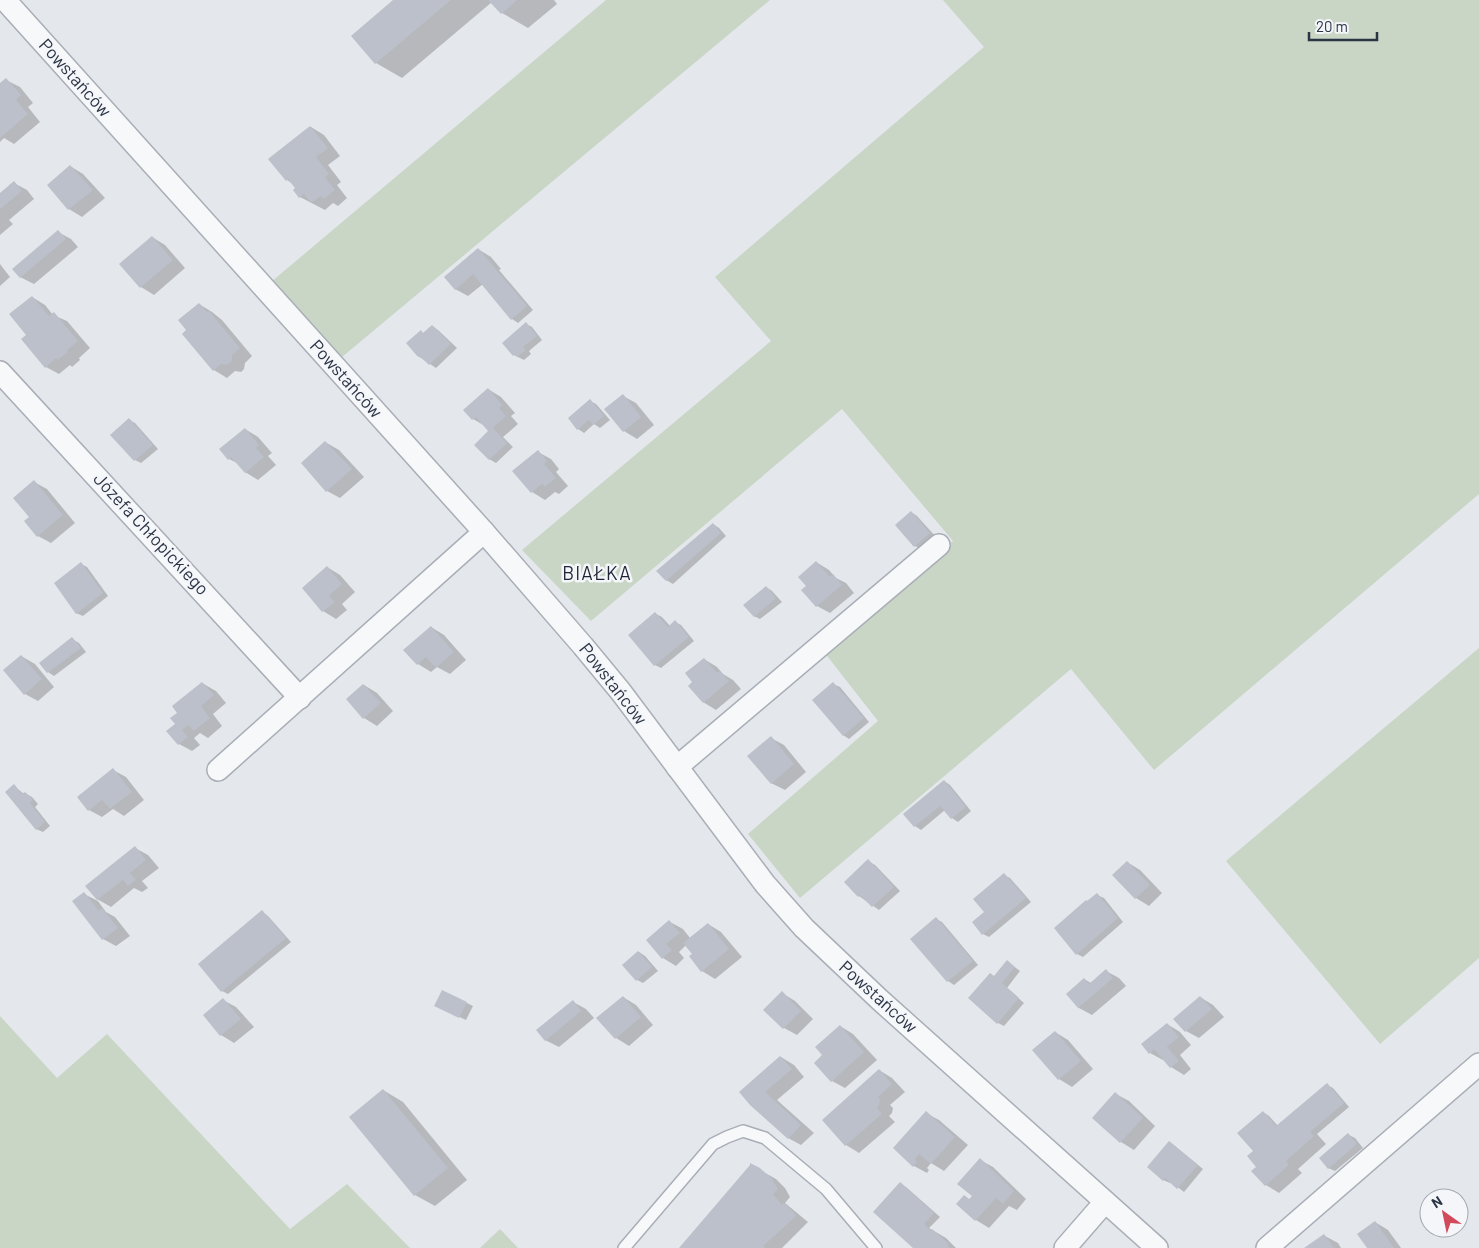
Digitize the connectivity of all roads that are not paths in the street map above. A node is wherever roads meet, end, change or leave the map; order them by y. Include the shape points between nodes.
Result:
1 (5, 0) edge
2 (0, 372) edge
3 (484, 532) junction
4 (939, 545) dead end
5 (300, 698) junction
6 (676, 767) junction
7 (218, 770) dead end
8 (1479, 1064) edge
9 (1105, 1202) junction
10 (624, 1248) edge
11 (876, 1248) edge
12 (1065, 1248) edge
13 (1157, 1248) edge
14 (1266, 1248) edge

1 - 3 street, Powstańców
2 - 5 street, Józefa Chłopickiego
3 - 5 street
3 - 6 street, Powstańców via 621,692
4 - 6 street
5 - 7 street
6 - 9 street, Powstańców via 804,928
8 - 14 street
9 - 12 street
9 - 13 street, Powstańców
10 - 11 lane via 713,1144 743,1131 765,1138 826,1189

